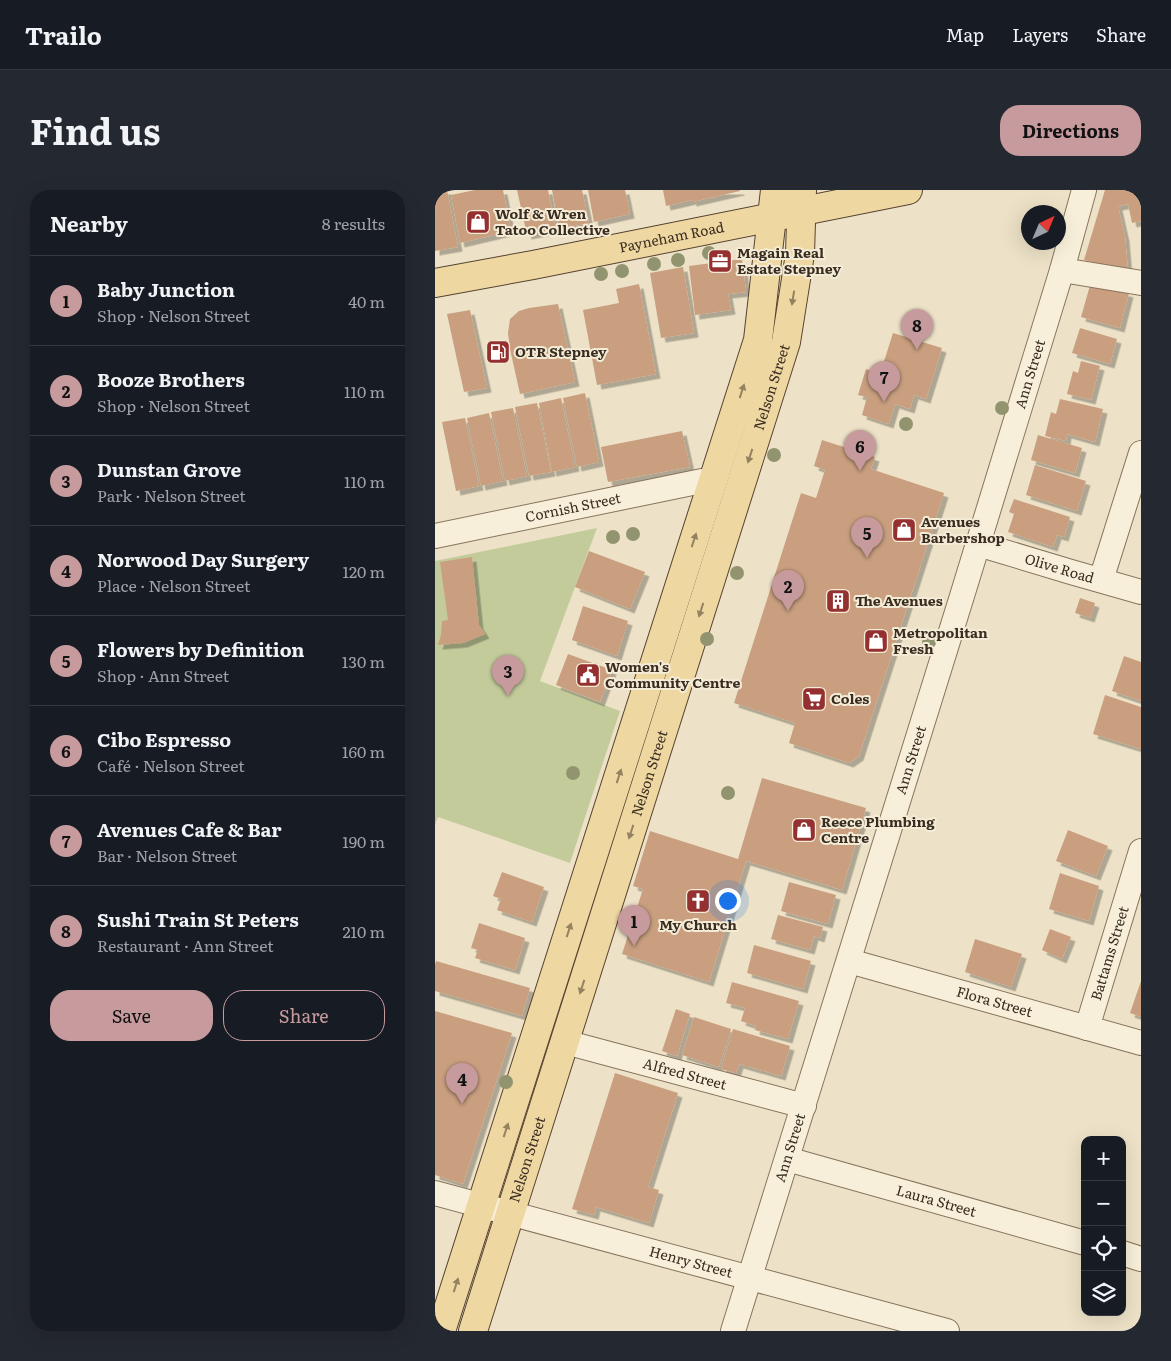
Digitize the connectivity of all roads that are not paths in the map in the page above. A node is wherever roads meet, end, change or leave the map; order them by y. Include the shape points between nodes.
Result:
1 (775, 190) edge
2 (1084, 190) edge
3 (899, 191) edge
4 (802, 201) edge
5 (772, 217) junction
6 (1062, 270) junction
7 (435, 283) edge
8 (1141, 283) edge
9 (1141, 453) edge
10 (713, 482) junction
11 (740, 485) junction
12 (435, 536) edge
13 (978, 544) junction
14 (1101, 580) junction
15 (1141, 592) edge
16 (1141, 851) edge
17 (849, 961) junction
18 (1087, 1028) junction
19 (536, 1034) junction
20 (565, 1042) junction
21 (1141, 1043) edge
22 (804, 1106) junction
23 (787, 1159) junction
24 (435, 1193) edge
25 (481, 1205) junction
26 (510, 1213) junction
27 (1081, 1242) edge
28 (1126, 1254) edge
29 (1141, 1259) edge
30 (750, 1278) junction
31 (441, 1331) edge
32 (473, 1331) edge
33 (733, 1331) edge
34 (947, 1331) edge

1 - 5 main road, Nelson Street
2 - 6 street, Ann Street
3 - 4 main road, Payneham Road
4 - 5 main road, Payneham Road
4 -> 11 main road, Nelson Street via 801,254 786,342
5 - 7 main road, Payneham Road
10 -> 5 main road, Nelson Street via 758,340
6 - 8 street
6 - 13 street, Ann Street
9 - 14 street
10 - 11 main road
10 - 12 street, Cornish Street via 702,481
19 -> 10 main road, Nelson Street
11 -> 20 main road, Nelson Street
13 - 14 street, Olive Road
13 - 17 street, Ann Street
14 - 15 street, Olive Road
16 - 18 street, Battams Street
17 - 18 street, Flora Street
17 - 22 street, Ann Street
18 - 21 street, Flora Street
19 - 20 main road
25 -> 19 main road, Nelson Street
20 - 22 street, Alfred Street
20 - 26 main road, Nelson Street
22 - 23 street, Ann Street
23 - 27 street, Laura Street
23 - 30 street, Ann Street
24 - 25 street, Henry Street
25 - 26 street, Henry Street
31 -> 25 main road, Nelson Street
26 - 30 street, Henry Street
26 - 32 main road, Nelson Street
28 - 29 street
30 - 33 street, Ann Street
30 - 34 street, Henry Street

